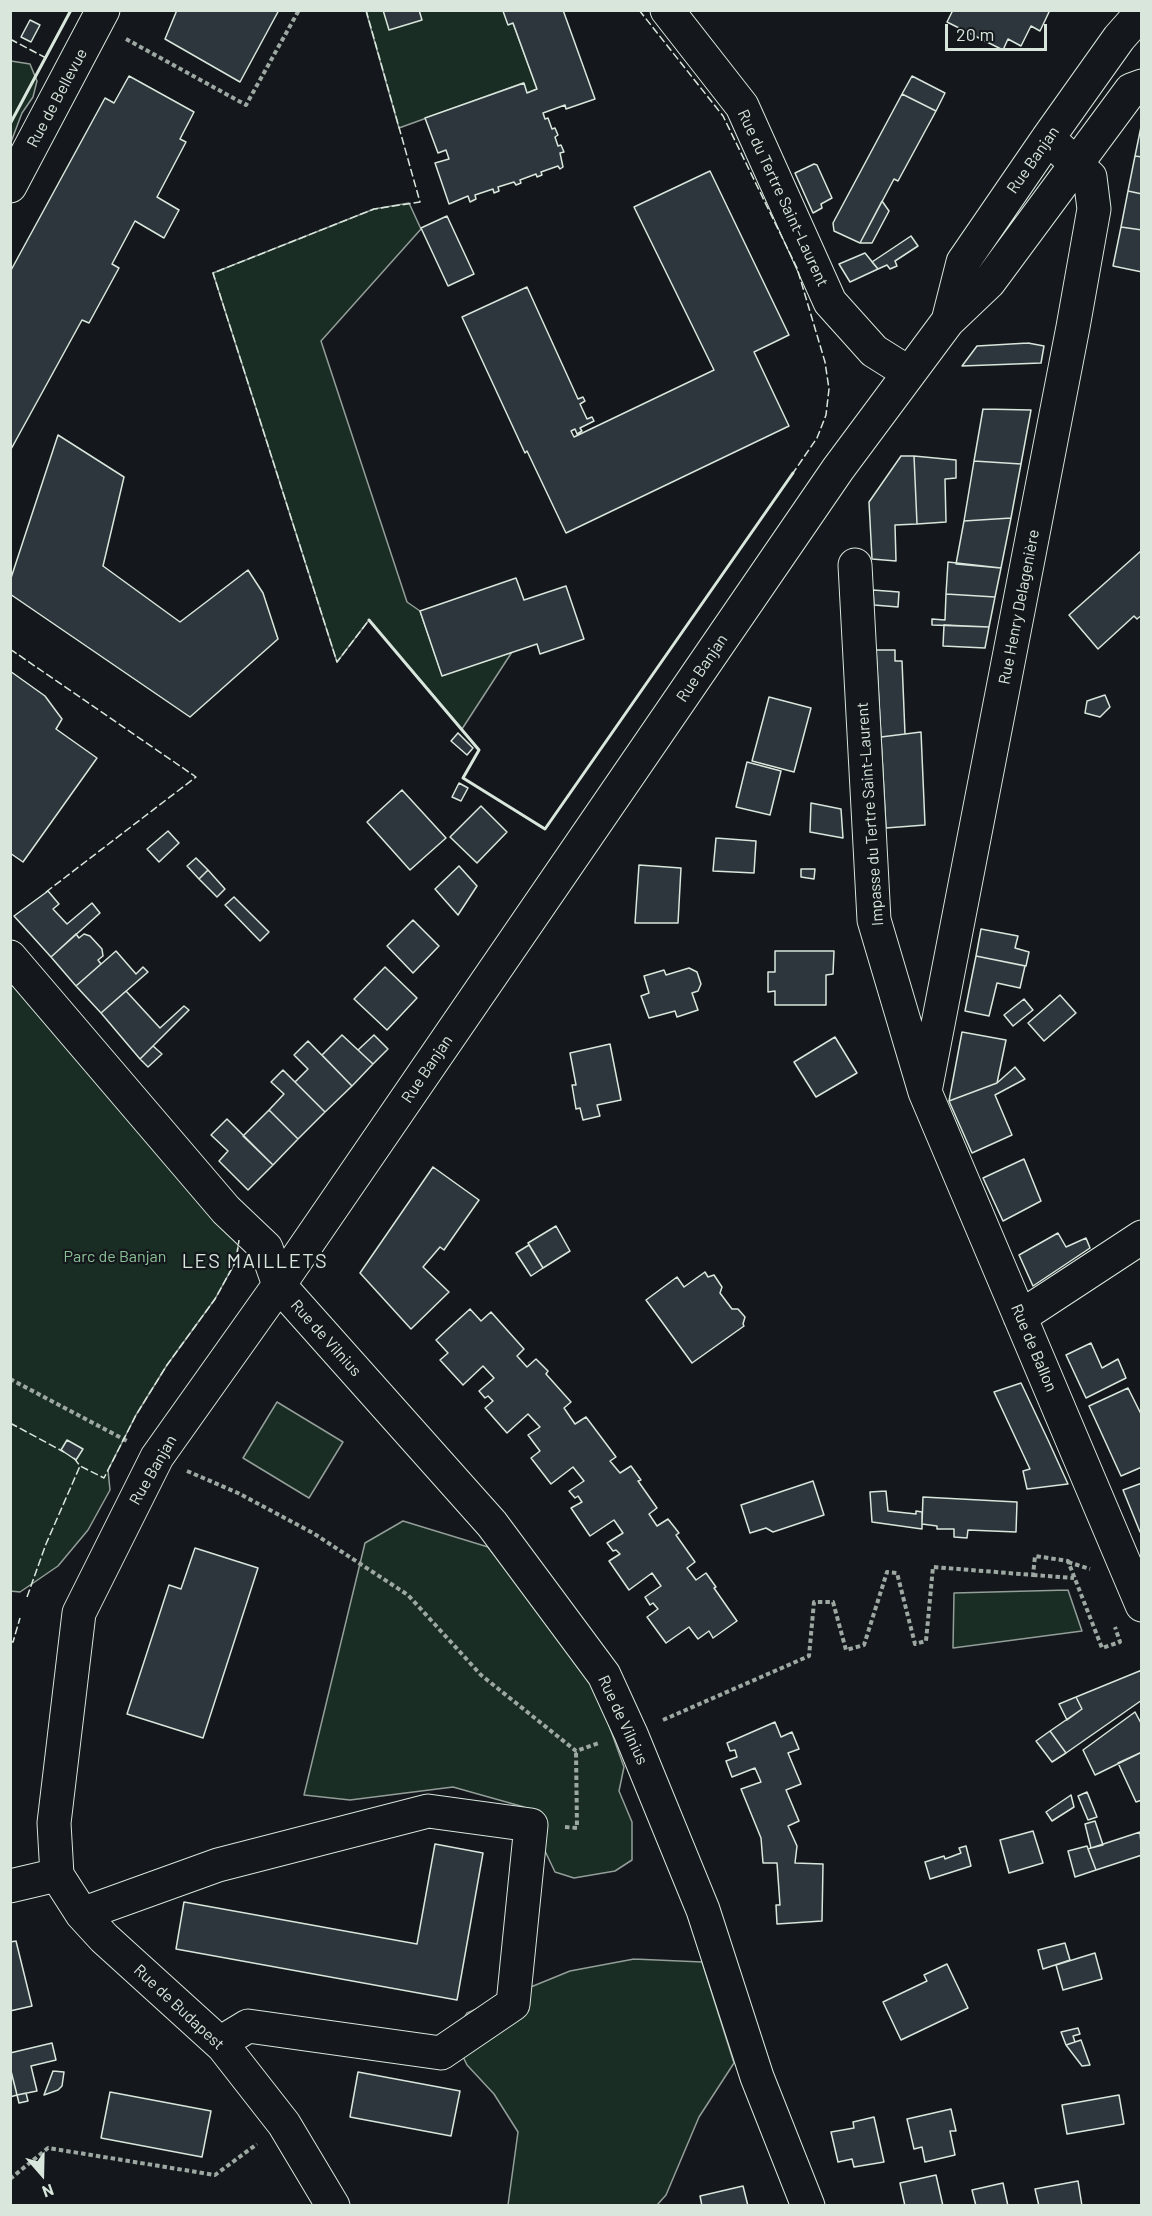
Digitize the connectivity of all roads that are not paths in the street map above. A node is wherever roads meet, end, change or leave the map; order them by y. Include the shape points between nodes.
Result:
1 (667, 10) edge
2 (1142, 12) edge
3 (100, 16) edge
4 (1142, 86) edge
5 (1047, 138) junction
6 (1075, 164) junction
7 (10, 186) edge
8 (948, 321) junction
9 (909, 373) junction
10 (855, 566) dead end
11 (10, 957) edge
12 (925, 1092) junction
13 (1142, 1238) edge
14 (279, 1285) junction
15 (1020, 1317) junction
16 (1142, 1605) edge
17 (57, 1875) junction
18 (10, 1886) edge
19 (82, 1914) junction
20 (220, 2043) junction
21 (333, 2205) edge
22 (808, 2205) edge

1 - 9 street, Rue du Tertre Saint-Laurent via 742,106 830,302 874,351
2 - 5 street, Rue Banjan
3 - 7 street, Rue de Bellevue
4 - 6 street, Rue Banjan via 1131,90
5 - 6 street, Rue Henry Delagenière
5 - 8 street, Rue Banjan via 963,262
6 - 8 street, Rue Banjan via 989,282
6 - 12 street, Rue Henry Delagenière via 1090,177 1094,209
8 - 9 street, Rue Banjan
9 - 14 street, Rue Banjan via 838,469
10 - 12 street, Impasse du Tertre Saint-Laurent via 874,920
11 - 14 street via 226,1210 266,1248
12 - 15 street, Rue de Ballon
13 - 15 street
14 - 17 street, Rue Banjan via 157,1457 79,1613 54,1823
14 - 22 street, Rue de Vilnius via 492,1524 604,1675 703,1910 757,2078
15 - 16 street, Rue de Ballon
17 - 18 street
17 - 19 street, Rue de Budapest
19 - 20 street, Rue de Budapest
19 - 20 street via 218,1865 428,1811 531,1825 513,2004 441,2053 248,2026
20 - 21 street, Rue de Budapest via 284,2124

